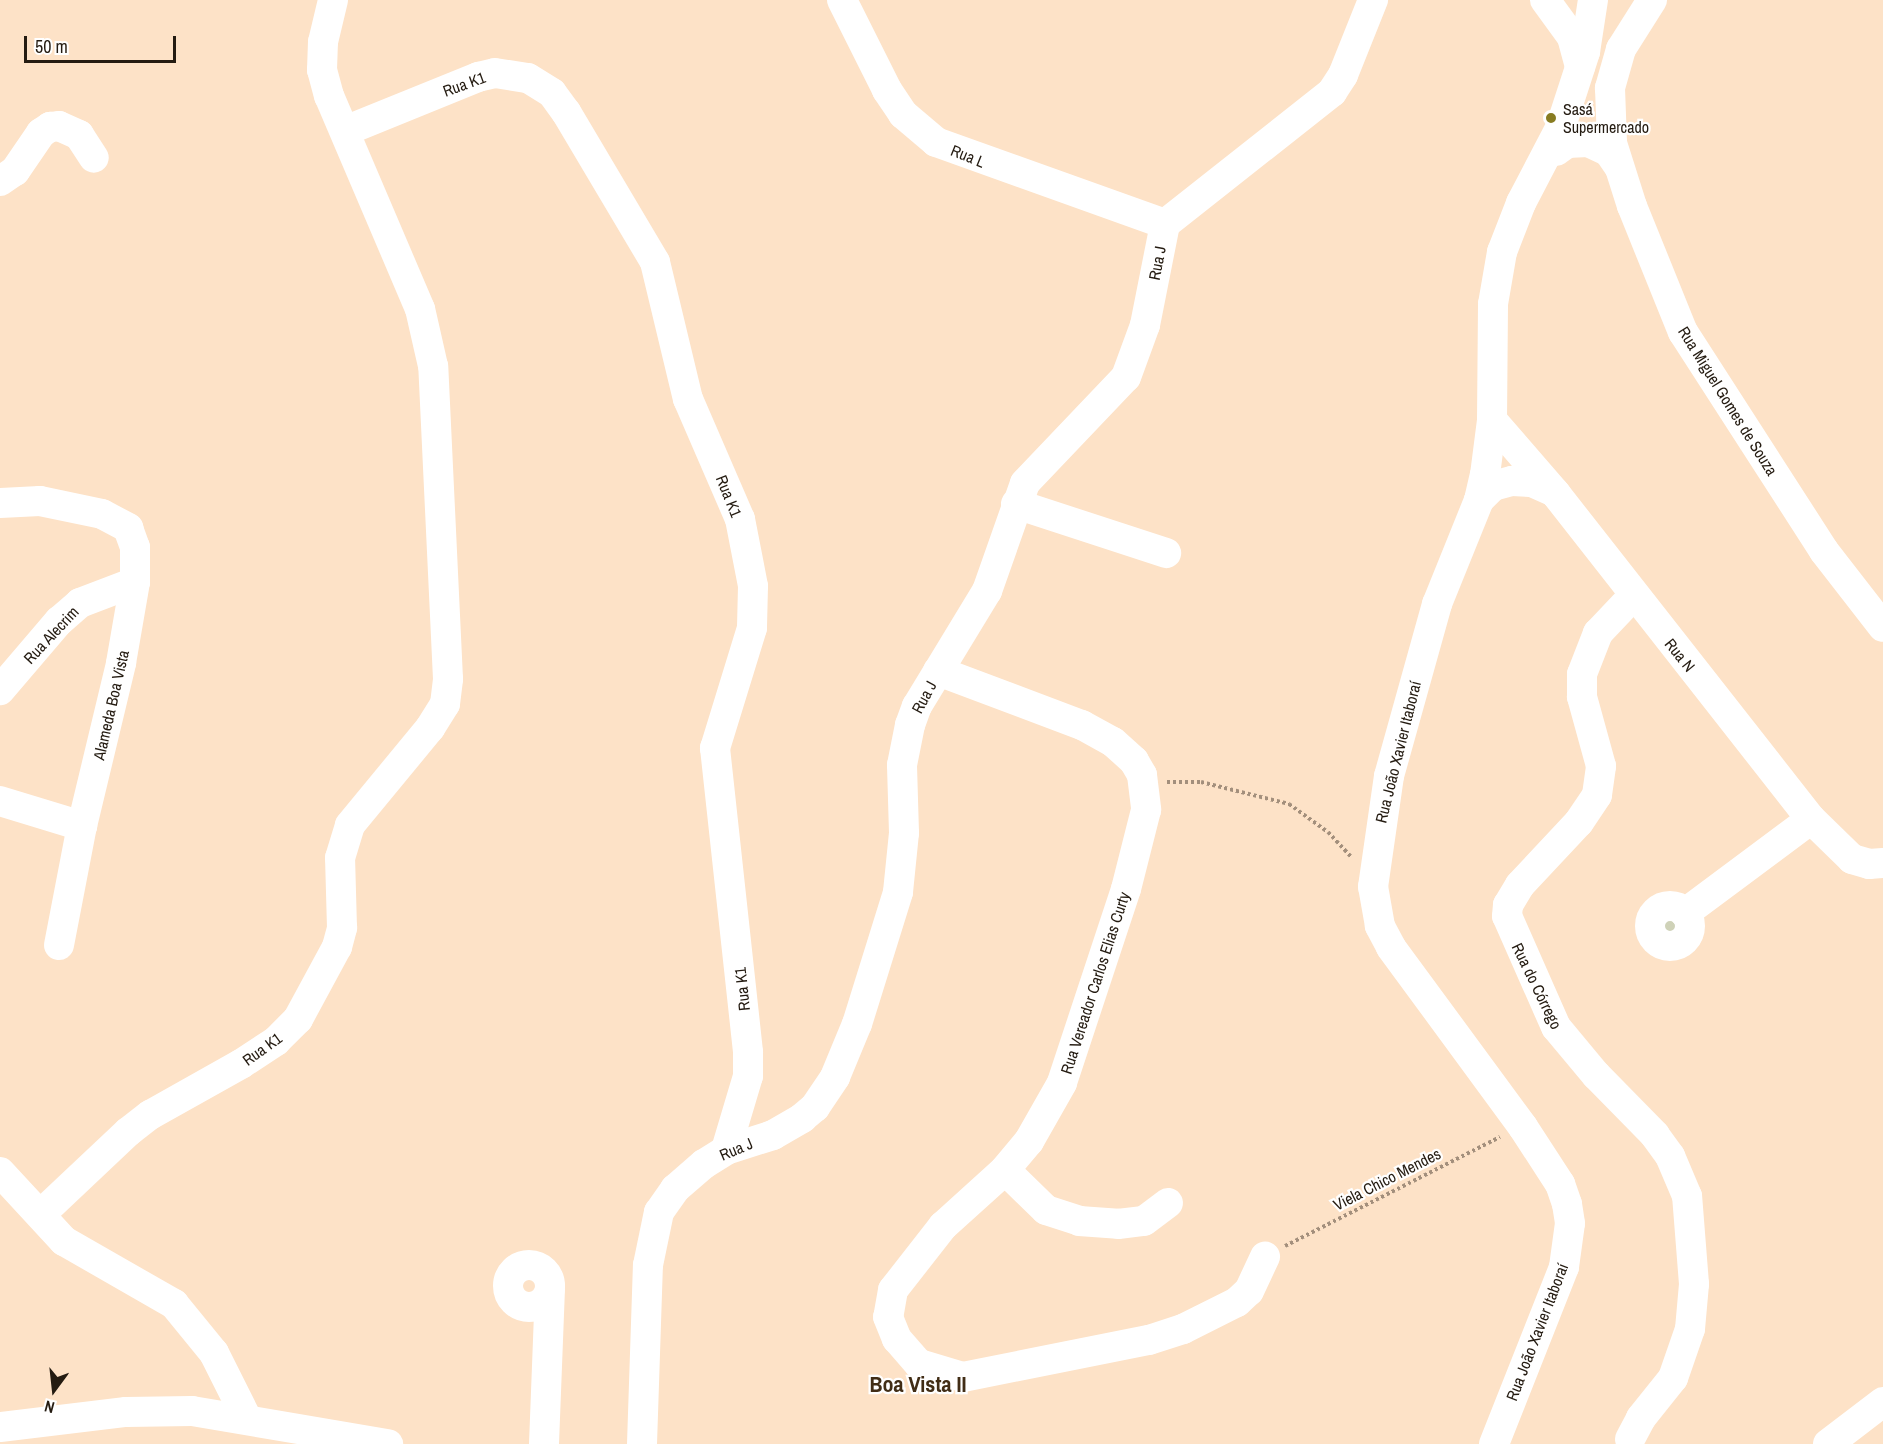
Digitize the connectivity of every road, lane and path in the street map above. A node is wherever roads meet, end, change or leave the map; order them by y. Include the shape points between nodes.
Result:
1 (333, 0) edge
2 (1373, 0) edge
3 (1652, 0) edge
4 (837, 4) edge
5 (1593, 5) edge
6 (1551, 7) edge
7 (1628, 35) junction
8 (1586, 70) junction
9 (345, 131) junction
10 (1556, 151) junction
11 (94, 158) dead end
12 (1617, 160) junction
13 (1534, 177) junction
14 (0, 181) edge
15 (1165, 224) junction
16 (1492, 420) junction
17 (1556, 494) junction
18 (1479, 500) junction
19 (0, 503) edge
20 (1016, 504) junction
21 (1166, 553) dead end
22 (135, 582) junction
23 (1633, 596) junction
24 (1883, 627) edge
25 (938, 671) junction
26 (0, 690) edge
27 (1145, 785) junction
28 (0, 801) edge
29 (1811, 819) junction
30 (82, 826) junction
31 (1883, 863) edge
32 (1374, 875) junction
33 (1684, 913) dead end
34 (59, 945) dead end
35 (1523, 1127) junction
36 (726, 1150) junction
37 (1005, 1170) junction
38 (0, 1172) edge
39 (1168, 1203) dead end
40 (41, 1214) junction
41 (1265, 1257) joint
42 (550, 1287) dead end
43 (1883, 1402) edge
44 (246, 1417) junction
45 (0, 1427) edge
46 (62, 1431) edge
47 (1630, 1439) dead end
48 (388, 1444) edge
49 (544, 1444) edge
50 (642, 1444) edge
51 (1494, 1444) edge
52 (1828, 1444) edge

1 - 9 street, Rua K1 via 326,19 322,70
2 - 15 street, Rua J via 1343,75 1332,92
3 - 7 street
4 - 15 street, Rua L via 903,114 936,142
5 - 6 street via 1577,17
5 - 7 street via 1609,23
5 - 8 street
6 - 8 street via 1572,37
7 - 8 street
7 - 12 street, Rua Miguel Gomes de Souza via 1608,105
8 - 10 street
8 - 12 street
8 - 13 street, Rua João Xavier Itaboraí
9 - 36 street, Rua K1 via 478,76 495,73 528,78 552,93 566,112 655,262 688,399 740,519 753,586 752,628 715,748 748,1052 748,1076
9 - 40 street, Rua K1 via 420,309 429,340 448,679 445,704 430,728 350,825 340,858 342,928 337,947 298,1019 276,1041 241,1064 150,1115
10 - 12 street via 1567,143 1588,142
10 - 13 street
11 - 14 street via 79,135 59,126 50,127 41,133 15,171
12 - 24 street, Rua Miguel Gomes de Souza via 1683,332 1824,550
13 - 16 street, Rua João Xavier Itaboraí via 1510,228 1497,276 1490,345
15 - 20 street, Rua J via 1145,325 1126,377 1038,467
16 - 17 street, Rua N
16 - 18 street, Rua João Xavier Itaboraí
17 - 18 street via 1532,482 1512,481 1493,486
17 - 23 street, Rua N
18 - 32 street, Rua João Xavier Itaboraí via 1437,604 1389,776
19 - 22 street via 64,504 121,523 133,537
20 - 21 street
20 - 25 street, Rua J via 987,591
22 - 26 street, Rua Alecrim via 80,603
22 - 30 street, Alameda Boa Vista via 122,663
23 - 29 street, Rua N
23 - 47 street, Rua do Córrego via 1598,633 1582,674 1582,697 1601,766 1597,795 1579,822 1520,885 1508,905 1507,916 1556,1027 1589,1068 1655,1135 1670,1156 1687,1196 1694,1284 1690,1329 1673,1378 1641,1418
25 - 27 street, Rua Vereador Carlos Elias Curty via 1100,733 1134,761
25 - 36 street, Rua J via 917,706 905,745 904,833 898,892 847,1051 825,1093 802,1118 772,1135
27 - 32 path via 1201,782 1288,804 1328,832 1357,864
27 - 37 street, Rua Vereador Carlos Elias Curty via 1146,810 1139,844 1072,1060 1048,1110
28 - 30 street
29 - 31 street, Rua N via 1852,859
29 - 33 street
30 - 34 street, Alameda Boa Vista
32 - 35 street, Rua João Xavier Itaboraí via 1375,909 1391,947
35 - 41 path, Viela Chico Mendes via 1429,1170
35 - 51 street, Rua João Xavier Itaboraí via 1560,1184 1567,1204 1569,1232 1560,1281
36 - 50 street, Rua J via 675,1189 666,1199 654,1227 648,1264
37 - 39 street via 1046,1210 1079,1221 1138,1222 1155,1215
37 - 41 street, Rua Vereador Carlos Elias Curty via 943,1226 889,1298 888,1317 903,1349 919,1364 940,1373 963,1377 992,1374 1183,1329 1237,1302 1249,1291
38 - 40 street
40 - 44 street via 64,1241 84,1255 130,1276 174,1304 214,1353
42 - 49 street
43 - 52 street
44 - 46 street via 192,1411
44 - 48 street
45 - 46 street

